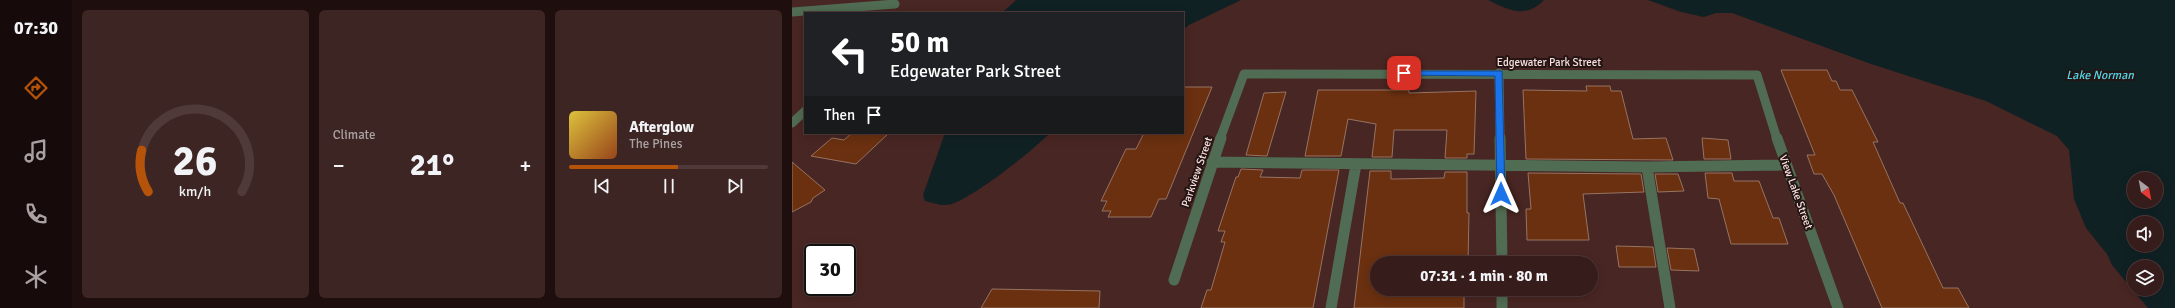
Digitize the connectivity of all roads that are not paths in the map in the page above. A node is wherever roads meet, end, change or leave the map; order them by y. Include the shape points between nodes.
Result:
1 (896, 2) edge
2 (792, 12) edge
3 (891, 12) edge
4 (1499, 73) junction
5 (1244, 74) joint
6 (1757, 75) joint
7 (804, 112) edge
8 (792, 123) edge
9 (1212, 162) junction
10 (1356, 164) junction
11 (1786, 165) junction
12 (1501, 166) junction
13 (1647, 167) junction
14 (1502, 256) edge
15 (1174, 280) dead end
16 (1502, 296) edge
17 (1331, 308) edge
18 (1502, 308) edge
19 (1670, 308) edge
20 (1838, 308) edge

1 - 2 street
1 - 3 street
4 - 5 street, Edgewater Park Street
4 - 6 street, Edgewater Park Street
4 - 12 street
5 - 9 street, Parkview Street
6 - 11 street, View Lake Street
7 - 8 street
9 - 10 street
9 - 15 street, Parkview Street
10 - 12 street
10 - 17 street
11 - 13 street
11 - 20 street, View Lake Street
12 - 13 street
12 - 14 street
13 - 19 street
16 - 18 street

